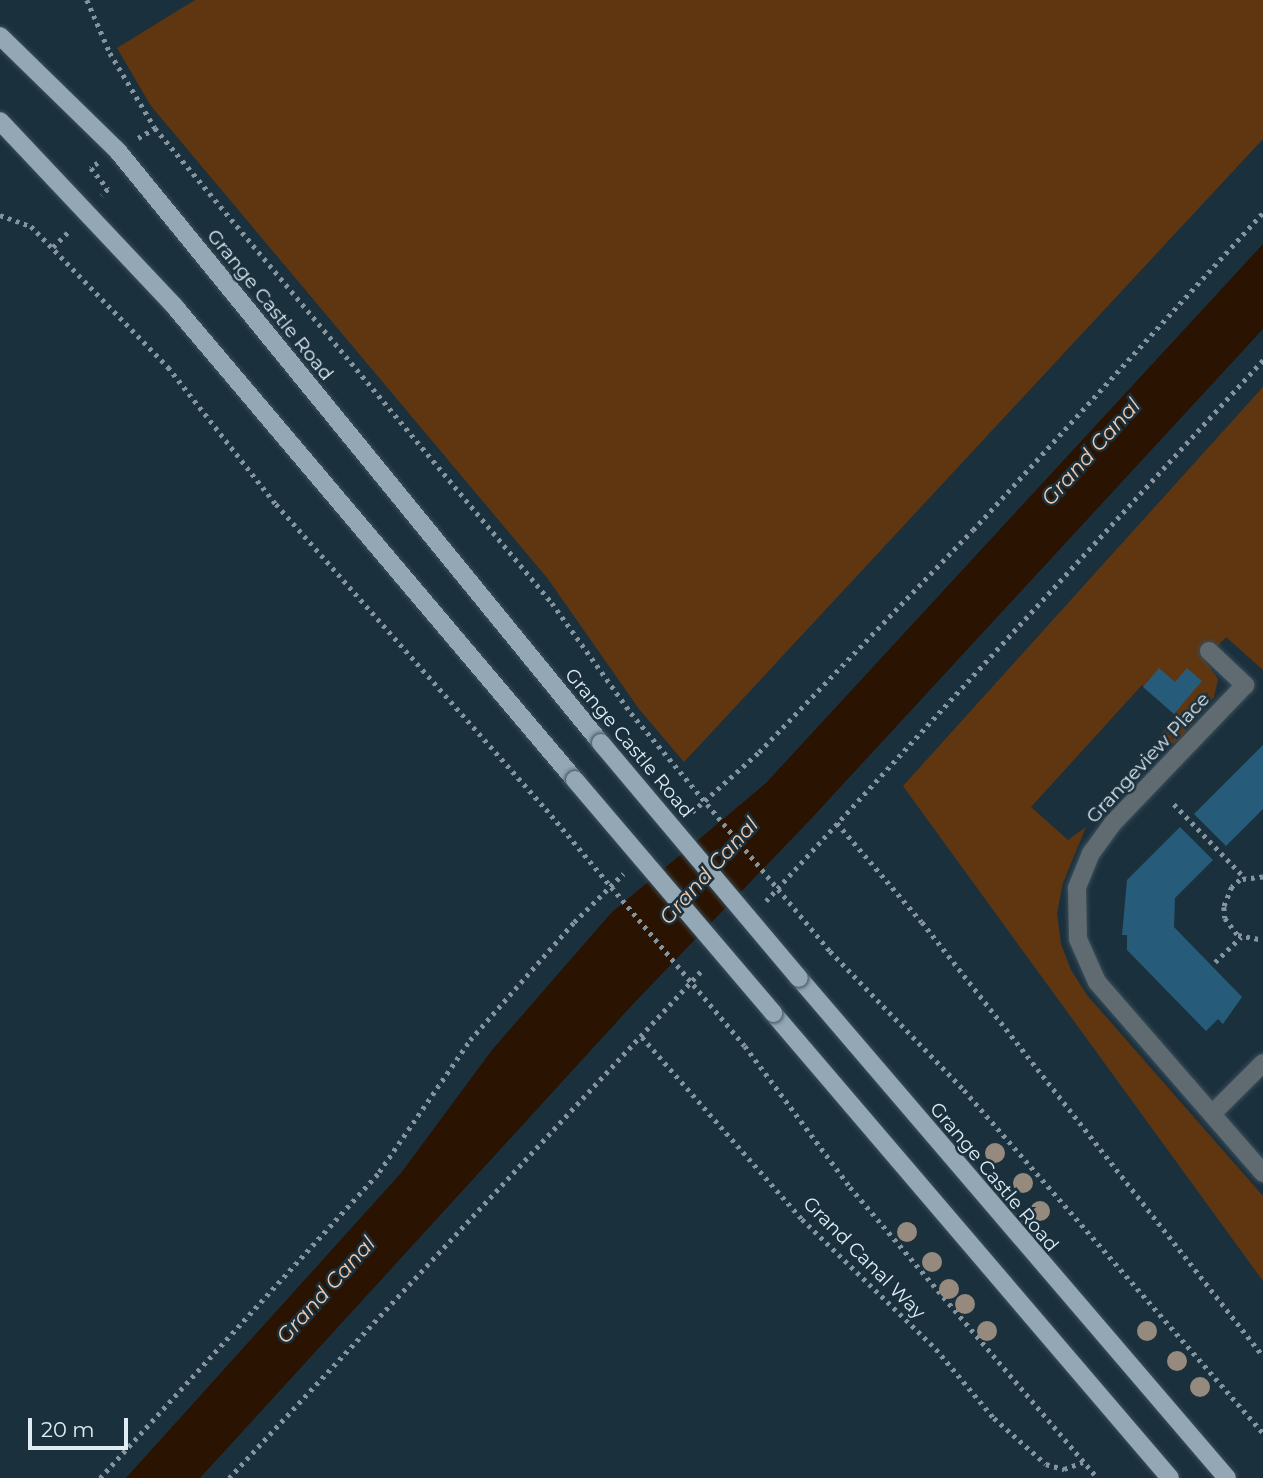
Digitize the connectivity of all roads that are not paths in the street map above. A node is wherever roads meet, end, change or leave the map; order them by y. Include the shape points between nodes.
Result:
1 (0, 36) edge
2 (0, 121) edge
3 (1209, 651) dead end
4 (1263, 1063) edge
5 (1212, 1114) junction
6 (1263, 1173) edge
7 (1170, 1478) edge
8 (1227, 1478) edge

1 - 8 main road, Grange Castle Road, bridge via 117,150 601,743
2 - 7 main road, bridge via 174,307
3 - 5 street, Grangeview Place via 1245,685 1113,823 1091,853 1077,888 1078,939 1097,982
4 - 5 street
5 - 6 street, Grangeview Place

